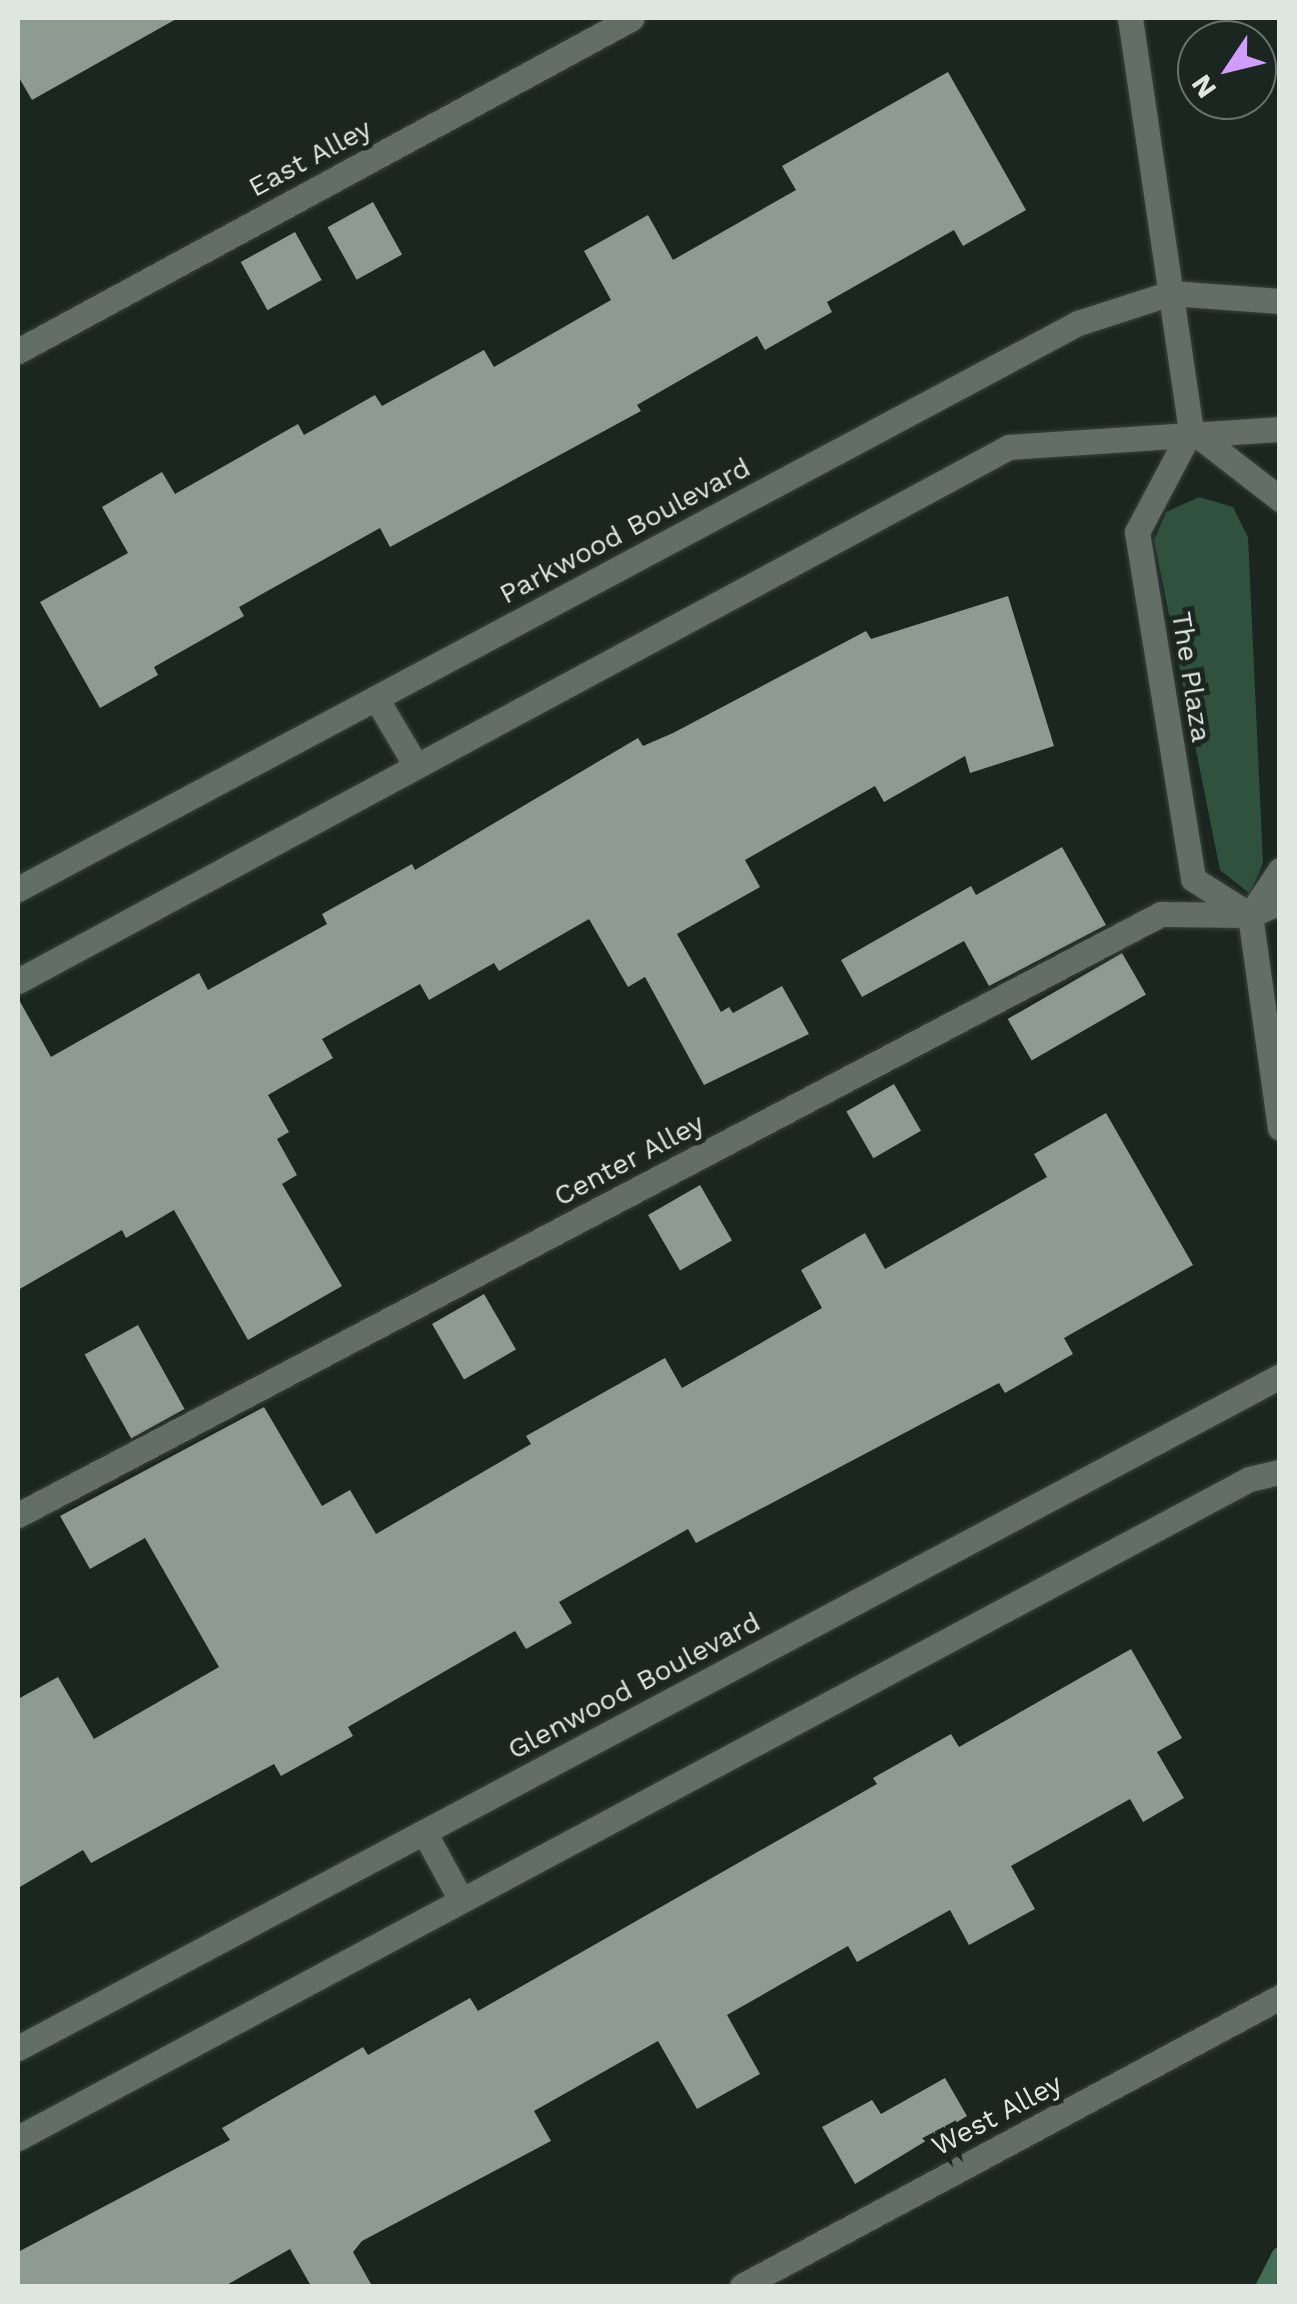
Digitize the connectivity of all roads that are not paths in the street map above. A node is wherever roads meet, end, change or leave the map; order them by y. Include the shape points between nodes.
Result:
1 (632, 18) edge
2 (1130, 18) edge
3 (1171, 293) junction
4 (1280, 301) edge
5 (18, 350) edge
6 (1280, 429) edge
7 (1191, 430) junction
8 (1280, 499) edge
9 (376, 698) junction
10 (416, 766) junction
11 (1280, 870) edge
12 (18, 890) edge
13 (1280, 902) edge
14 (1250, 914) junction
15 (18, 981) edge
16 (1280, 1128) edge
17 (1280, 1376) edge
18 (1280, 1472) edge
19 (18, 1515) edge
20 (424, 1832) junction
21 (461, 1900) junction
22 (1280, 1997) edge
23 (18, 2048) edge
24 (18, 2138) edge
25 (742, 2286) edge

1 - 5 street, East Alley
2 - 3 street
3 - 4 street, Parkwood Boulevard
3 - 7 street
3 - 9 street, Parkwood Boulevard via 1078,323
6 - 7 street
7 - 8 street
7 - 10 street via 1009,447
7 - 14 street, The Plaza via 1136,532 1194,879
9 - 10 street
9 - 12 street, Parkwood Boulevard
10 - 15 street
11 - 14 street
13 - 14 street, Center Alley
14 - 16 street
14 - 19 street, Center Alley via 1161,914
17 - 20 street, Glenwood Boulevard
18 - 21 street via 1249,1479
20 - 21 street
20 - 23 street, Glenwood Boulevard
21 - 24 street
22 - 25 street, West Alley

